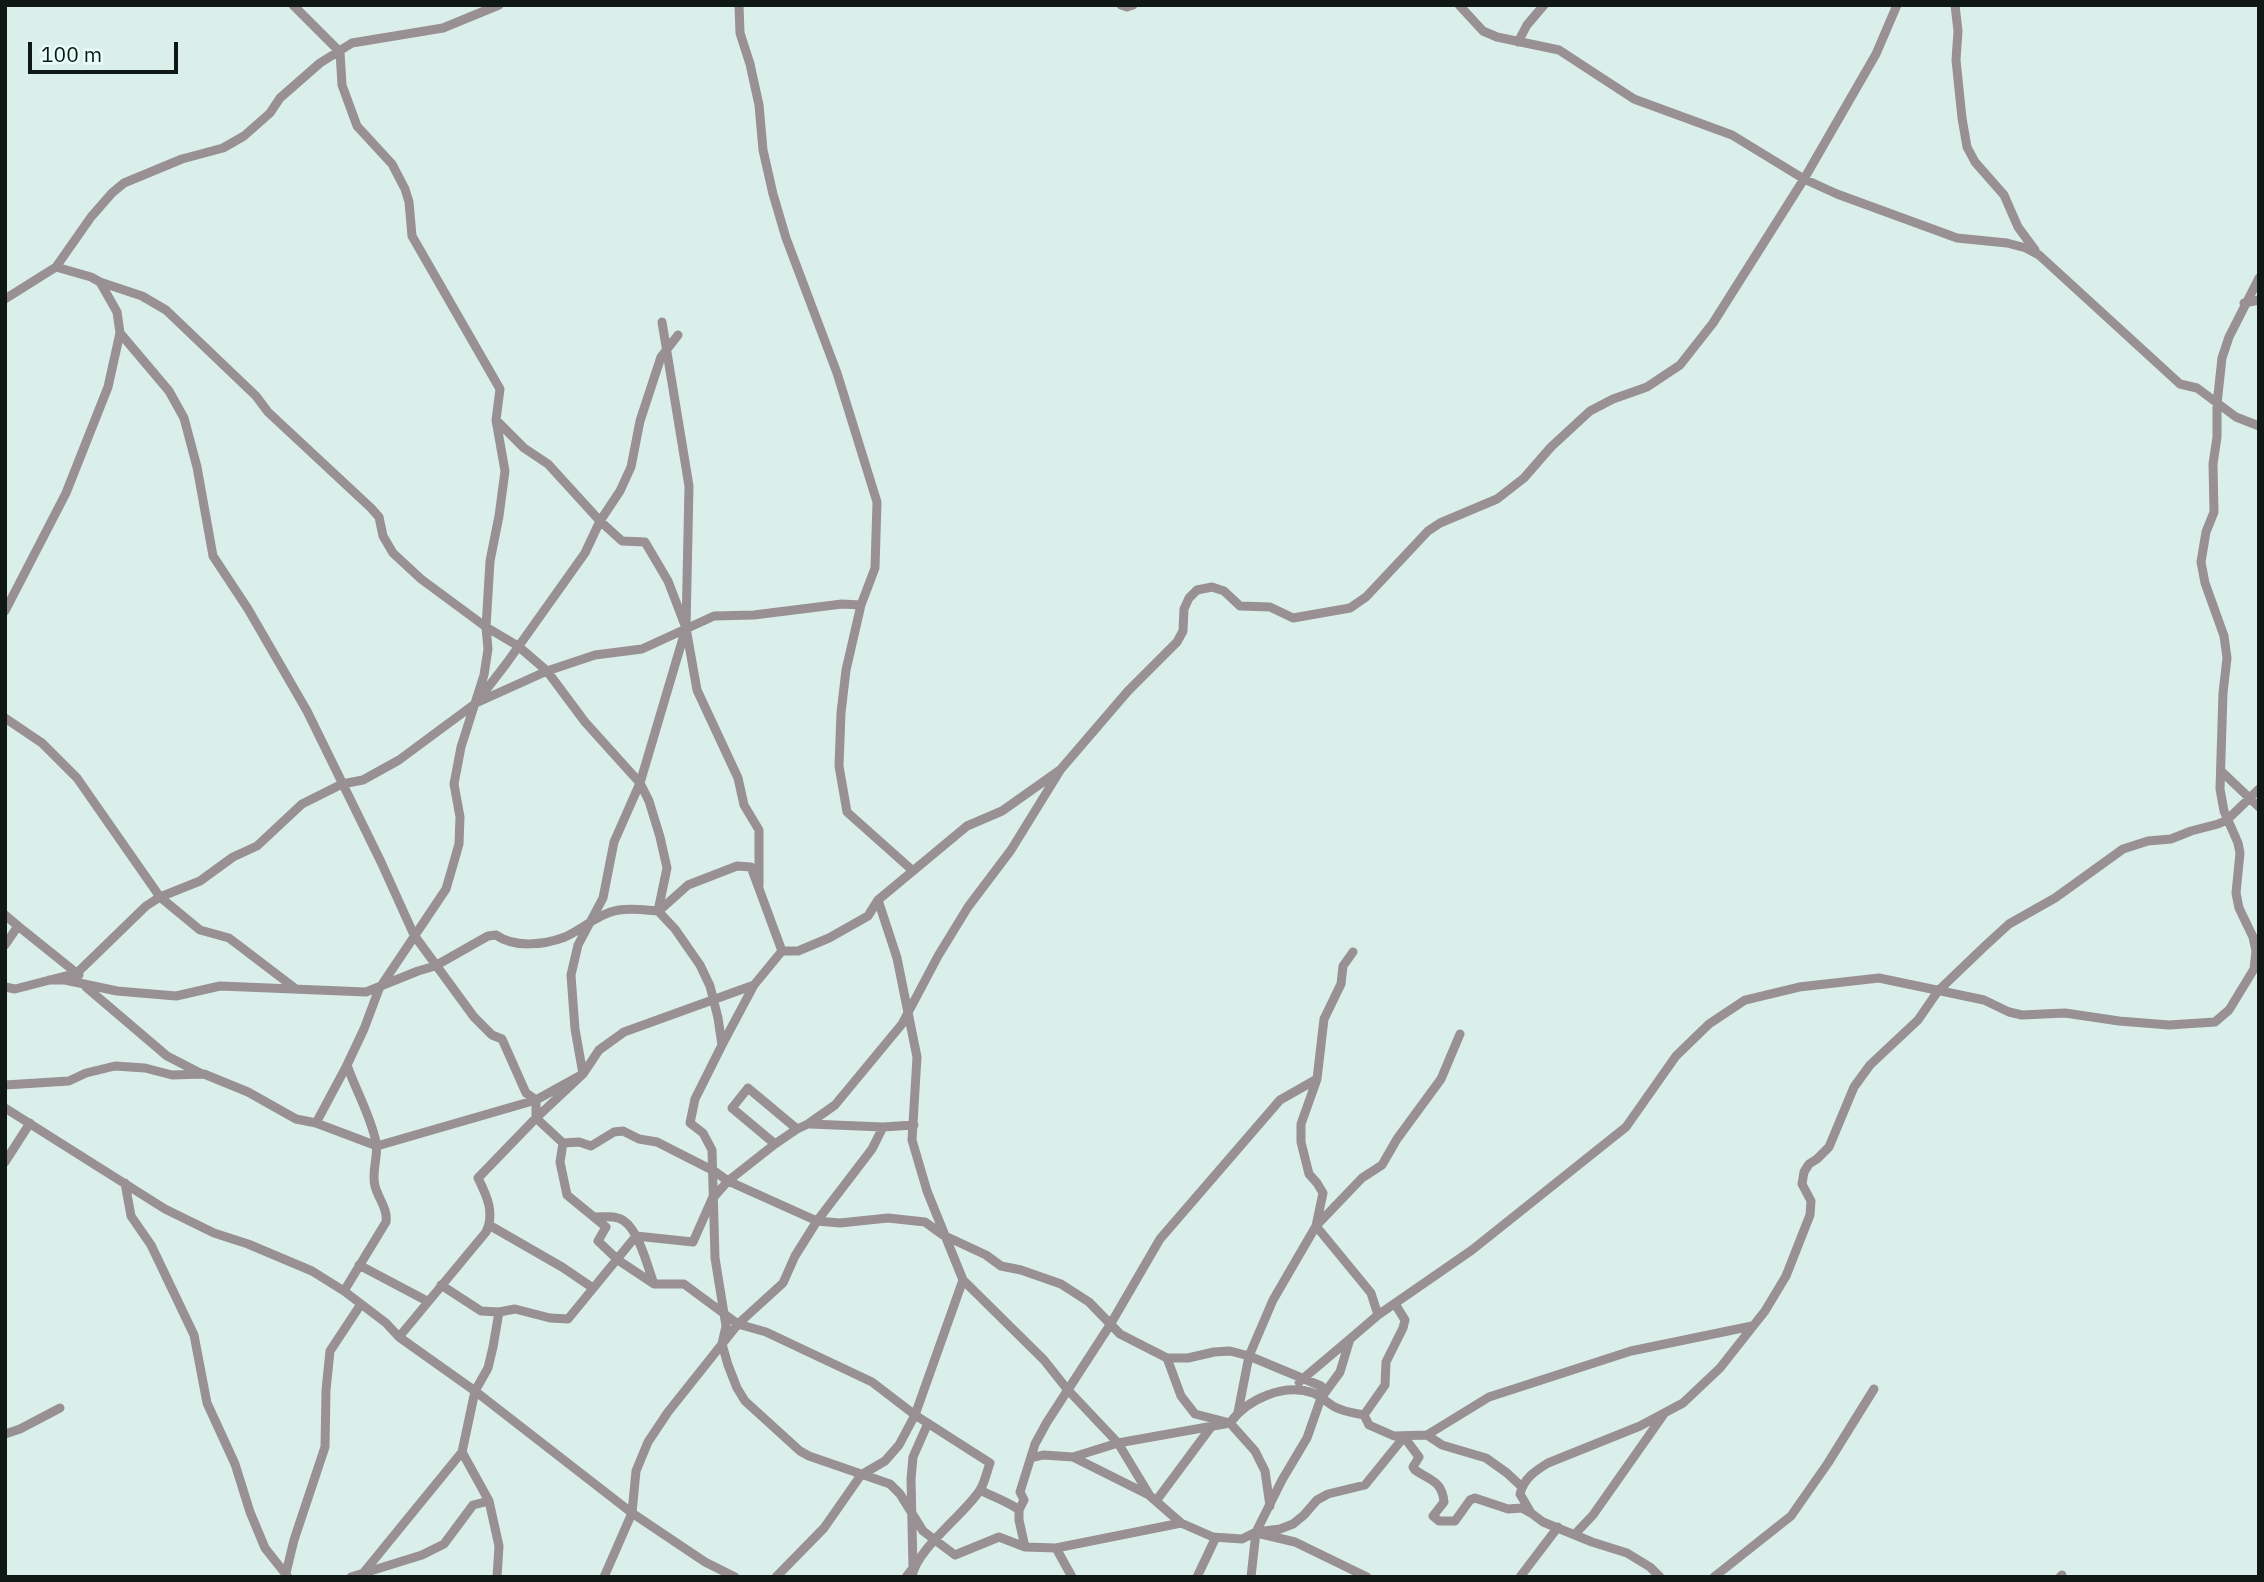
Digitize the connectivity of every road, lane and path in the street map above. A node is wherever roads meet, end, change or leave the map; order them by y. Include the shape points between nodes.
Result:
1 (293, 5) edge
2 (499, 5) edge
3 (739, 5) edge
4 (1121, 5) edge
5 (1133, 5) edge
6 (1459, 5) edge
7 (1544, 5) edge
8 (1897, 5) edge
9 (1955, 5) edge
10 (1518, 42) junction
11 (341, 52) junction
12 (1804, 179) junction
13 (2039, 255) junction
14 (56, 267) junction
15 (2259, 278) edge
16 (100, 282) junction
17 (5, 299) edge
18 (2259, 300) edge
19 (2245, 303) junction
20 (662, 322) dead end
21 (120, 334) junction
22 (678, 335) dead end
23 (666, 351) junction
24 (2217, 404) junction
25 (496, 420) junction
26 (2259, 426) edge
27 (600, 521) junction
28 (861, 605) junction
29 (5, 611) edge
30 (486, 626) junction
31 (686, 628) junction
32 (518, 646) junction
33 (547, 671) junction
34 (475, 703) junction
35 (5, 718) edge
36 (1061, 769) junction
37 (2221, 771) junction
38 (640, 783) junction
39 (342, 784) junction
40 (2259, 789) edge
41 (2249, 800) junction
42 (2259, 807) edge
43 (2227, 820) junction
44 (912, 870) junction
45 (759, 886) junction
46 (160, 897) junction
47 (878, 900) junction
48 (658, 911) junction
49 (5, 915) edge
50 (589, 922) junction
51 (18, 926) junction
52 (414, 935) junction
53 (5, 945) edge
54 (782, 951) junction
55 (1353, 952) dead end
56 (435, 966) junction
57 (77, 973) junction
58 (49, 980) junction
59 (84, 985) junction
60 (754, 985) junction
61 (381, 986) junction
62 (5, 987) edge
63 (298, 990) junction
64 (1938, 991) junction
65 (714, 998) junction
66 (909, 1010) junction
67 (1460, 1034) dead end
68 (722, 1045) junction
69 (347, 1065) junction
70 (204, 1074) junction
71 (583, 1074) junction
72 (1317, 1079) junction
73 (5, 1085) edge
74 (536, 1100) junction
75 (5, 1108) edge
76 (536, 1118) junction
77 (30, 1123) junction
78 (316, 1123) junction
79 (808, 1124) junction
80 (914, 1125) junction
81 (883, 1127) junction
82 (797, 1129) junction
83 (563, 1143) junction
84 (775, 1144) junction
85 (377, 1146) junction
86 (5, 1162) edge
87 (715, 1171) junction
88 (728, 1181) junction
89 (125, 1183) junction
90 (712, 1199) junction
91 (596, 1217) junction
92 (817, 1221) junction
93 (489, 1225) junction
94 (1316, 1226) junction
95 (943, 1235) junction
96 (636, 1236) junction
97 (618, 1259) junction
98 (359, 1265) junction
99 (963, 1280) junction
100 (654, 1284) junction
101 (441, 1285) junction
102 (593, 1287) junction
103 (344, 1290) junction
104 (428, 1301) junction
105 (362, 1304) junction
106 (1395, 1304) junction
107 (499, 1312) junction
108 (723, 1312) junction
109 (1378, 1315) junction
110 (738, 1324) junction
111 (1110, 1325) junction
112 (1752, 1326) junction
113 (400, 1337) junction
114 (1350, 1339) junction
115 (722, 1344) junction
116 (1249, 1356) junction
117 (1167, 1358) junction
118 (1303, 1379) junction
119 (1067, 1389) junction
120 (1874, 1389) dead end
121 (1290, 1390) junction
122 (475, 1391) junction
123 (1321, 1398) junction
124 (60, 1408) dead end
125 (1238, 1412) junction
126 (1665, 1413) junction
127 (915, 1415) junction
128 (1364, 1415) junction
129 (928, 1423) junction
130 (1230, 1423) junction
131 (1210, 1427) junction
132 (5, 1434) edge
133 (1427, 1435) junction
134 (1404, 1437) junction
135 (1118, 1443) junction
136 (462, 1452) junction
137 (1073, 1457) junction
138 (1031, 1458) junction
139 (861, 1475) junction
140 (1522, 1487) junction
141 (980, 1490) junction
142 (1153, 1499) junction
143 (489, 1501) junction
144 (1270, 1508) junction
145 (1019, 1510) junction
146 (913, 1512) junction
147 (632, 1513) junction
148 (1531, 1513) junction
149 (1181, 1522) junction
150 (1558, 1527) junction
151 (1256, 1532) junction
152 (1575, 1534) junction
153 (1216, 1537) junction
154 (936, 1541) junction
155 (1025, 1547) junction
156 (1056, 1548) junction
157 (913, 1572) edge
158 (1345, 1572) edge
159 (361, 1575) edge
160 (286, 1576) edge
161 (351, 1577) edge
162 (497, 1577) edge
163 (604, 1577) edge
164 (735, 1577) edge
165 (776, 1577) edge
166 (906, 1577) edge
167 (1072, 1577) edge
168 (1197, 1577) edge
169 (1251, 1577) edge
170 (1367, 1577) edge
171 (1520, 1577) edge
172 (1660, 1577) edge
173 (1714, 1577) edge

1 - 11 street
2 - 11 street via 443,28 352,43
3 - 28 street via 740,33 759,105 773,194 877,502 875,568
4 - 5 street
6 - 10 street via 1483,31
7 - 10 street
8 - 12 street via 1876,54
9 - 13 street via 1956,60 1967,147 2004,195 2018,227
10 - 12 street via 1559,50 1634,99 1732,135
11 - 14 street via 320,63 244,136 223,148 124,183
11 - 25 street via 342,85 357,126 392,164 409,202 412,236 500,389
12 - 13 street via 1957,238 2007,243
12 - 36 street via 1713,323 1680,365 1647,387 1590,411 1497,499 1428,531 1350,608 1293,618 1270,607 1240,606 1212,587 1198,590 1184,609 1183,631 1177,642
13 - 24 street via 2170,376 2197,388
14 - 16 street
14 - 17 street
15 - 19 street
16 - 21 street via 117,312
16 - 30 street via 142,296 166,310 371,508 393,553
18 - 19 street
19 - 24 street via 2222,358
20 - 23 street
21 - 29 street via 108,387 66,494
21 - 39 street via 169,391 184,418 213,556 307,711
22 - 23 street
23 - 27 street via 640,421 631,467
23 - 31 street via 689,486
24 - 26 street
24 - 37 street via 2214,512 2201,562 2227,658
25 - 27 street via 548,464
25 - 30 street via 505,471 490,561
27 - 31 street via 621,541 645,541 668,581
27 - 32 street via 585,553
28 - 31 street via 714,616
28 - 44 street via 841,713 839,766 847,812
30 - 32 street
30 - 34 street via 488,649
31 - 33 street via 642,649 595,655
31 - 38 street
31 - 45 street via 697,690 758,830
32 - 33 street
32 - 34 street
33 - 34 street
33 - 38 street
34 - 39 street via 399,760 363,780
34 - 52 street via 454,785 460,817 453,864 446,889
35 - 46 street via 42,743 77,778
36 - 44 street via 1002,811 967,826
36 - 66 street via 1018,840 968,907
37 - 41 street
37 - 43 street
38 - 48 street via 667,868
38 - 50 street via 614,842 603,898
39 - 46 street via 302,804 257,846 200,881
39 - 52 street
40 - 41 street
41 - 42 street
41 - 43 street
43 - 64 street via 2123,849 2055,898 2009,924
43 - 64 street via 2240,853 2239,908 2256,951 2254,969 2244,988 2216,1022 2148,1024 2065,1013 2022,1015 1984,1000
44 - 47 street
45 - 48 street via 751,867 737,866 688,885
45 - 54 street
46 - 57 street
46 - 63 street via 200,930 229,938
47 - 54 street via 868,916 846,929 799,951
47 - 66 street
48 - 50 street via 618,910
48 - 65 street via 700,965
49 - 51 street
50 - 56 street via 566,937 542,942 516,944 496,934 488,936
50 - 71 street via 571,975
51 - 53 street
51 - 57 street
52 - 56 street
52 - 61 street
54 - 60 street
55 - 72 street via 1343,966 1341,984 1324,1018
56 - 61 street
56 - 74 street via 474,1017 502,1039 526,1093
57 - 58 street
57 - 59 street
58 - 59 street
58 - 62 street via 15,989
59 - 63 street via 176,996 220,986
59 - 70 street via 167,1056
60 - 65 street
60 - 68 street
61 - 63 street via 366,992
61 - 69 street
64 - 106 street via 1879,978 1798,987 1745,1000 1709,1024 1676,1056 1626,1127 1472,1250
64 - 112 street via 1917,1020 1870,1065 1854,1087 1829,1147 1804,1172 1802,1184 1811,1201 1811,1215 1786,1276
65 - 68 street
65 - 71 street via 624,1032 599,1051
66 - 79 street via 835,1105
66 - 80 street via 917,1057
67 - 94 street via 1441,1079 1382,1165 1362,1178
68 - 87 street via 695,1100 690,1123 703,1133 712,1150
69 - 78 street
69 - 85 street via 356,1093 368,1110
70 - 73 street via 172,1075 115,1066 69,1081
70 - 78 street via 296,1119
71 - 74 street
71 - 76 street
72 - 94 street via 1301,1124 1309,1174 1322,1193
72 - 111 street via 1280,1100 1160,1239
74 - 76 street
74 - 85 street
75 - 77 street
76 - 83 street
76 - 93 street via 478,1178 491,1203
77 - 86 street
77 - 89 street
78 - 85 street
79 - 81 street
79 - 82 street
80 - 81 street
80 - 95 street via 917,1162
81 - 92 street via 872,1149
82 - 84 street
82 - 84 street via 748,1088 732,1108
83 - 87 street via 591,1146 623,1131
83 - 91 street via 560,1162 567,1195
84 - 88 street
85 - 98 street via 374,1184 386,1222
87 - 88 street
87 - 90 street
88 - 90 street
88 - 92 street
89 - 103 street via 214,1233 312,1271
89 - 160 street via 131,1216 151,1245 194,1335 207,1403 235,1464 250,1512 265,1548
90 - 96 street via 694,1242
90 - 108 street
91 - 96 street via 625,1221
91 - 97 street via 606,1227 598,1241
92 - 95 street via 913,1220 925,1222
92 - 110 street via 783,1283
93 - 101 street
93 - 102 street
94 - 109 street via 1371,1293
94 - 116 street via 1273,1300
95 - 99 street
95 - 111 street via 1001,1266 1061,1284 1089,1302
96 - 97 street
96 - 100 street
97 - 100 street
97 - 102 street
98 - 103 street
98 - 104 street
99 - 119 street
99 - 127 street
100 - 108 street via 684,1284
101 - 104 street
101 - 107 street via 481,1311
102 - 107 street via 568,1319 515,1309
103 - 105 street
104 - 113 street
105 - 113 street
105 - 160 street via 330,1351 325,1447
106 - 109 street
106 - 128 street via 1405,1320 1403,1328 1386,1362 1385,1385
107 - 122 street via 488,1368
108 - 110 street
108 - 115 street
109 - 114 street
110 - 115 street
110 - 127 street via 766,1332 872,1381
111 - 117 street
111 - 119 street
112 - 126 street via 1720,1368 1683,1403
112 - 133 street via 1631,1351 1489,1397
113 - 122 street
114 - 118 street
114 - 123 street via 1340,1372
115 - 139 street via 745,1401 800,1451
115 - 147 street via 648,1442 636,1471
116 - 117 street via 1230,1351
116 - 118 street
116 - 125 street
117 - 130 street via 1181,1396 1195,1414
118 - 121 street
118 - 123 street via 1321,1386
119 - 135 street
119 - 138 street
120 - 173 street via 1791,1516
121 - 123 street
121 - 125 street via 1259,1399
122 - 136 street
122 - 147 street
123 - 128 street via 1338,1409
123 - 144 street via 1307,1438
124 - 132 street
125 - 130 street
126 - 140 street via 1549,1463
126 - 152 street
127 - 129 street
127 - 139 street via 885,1461
128 - 134 street via 1368,1425
129 - 141 street via 990,1463
129 - 146 street via 913,1457
130 - 131 street
130 - 144 street via 1255,1451 1265,1471
131 - 135 street
131 - 142 street
133 - 134 street
133 - 140 street via 1442,1445 1486,1458
134 - 148 street via 1419,1457 1415,1470 1443,1490 1444,1502 1433,1517 1439,1521 1455,1521 1475,1498
134 - 151 street via 1365,1485 1328,1494 1293,1524
135 - 137 street
135 - 142 street
136 - 143 street
136 - 159 street
137 - 138 street
137 - 142 street
138 - 145 street
139 - 146 street via 890,1484
139 - 165 street via 824,1528
140 - 148 street via 1520,1494
141 - 145 street
141 - 154 street
142 - 149 street
143 - 159 street via 473,1505 444,1544
143 - 162 street via 499,1546
144 - 151 street
145 - 155 street
146 - 154 street via 923,1531
146 - 157 street
147 - 163 street
147 - 164 street
148 - 150 street
149 - 153 street
149 - 156 street
150 - 152 street
150 - 171 street
151 - 153 street via 1242,1539
151 - 158 street via 1295,1542
151 - 169 street
152 - 172 street via 1627,1553
153 - 168 street
154 - 155 street via 955,1555 999,1537
154 - 157 street
155 - 156 street
156 - 167 street
157 - 166 street
158 - 170 street
159 - 161 street

